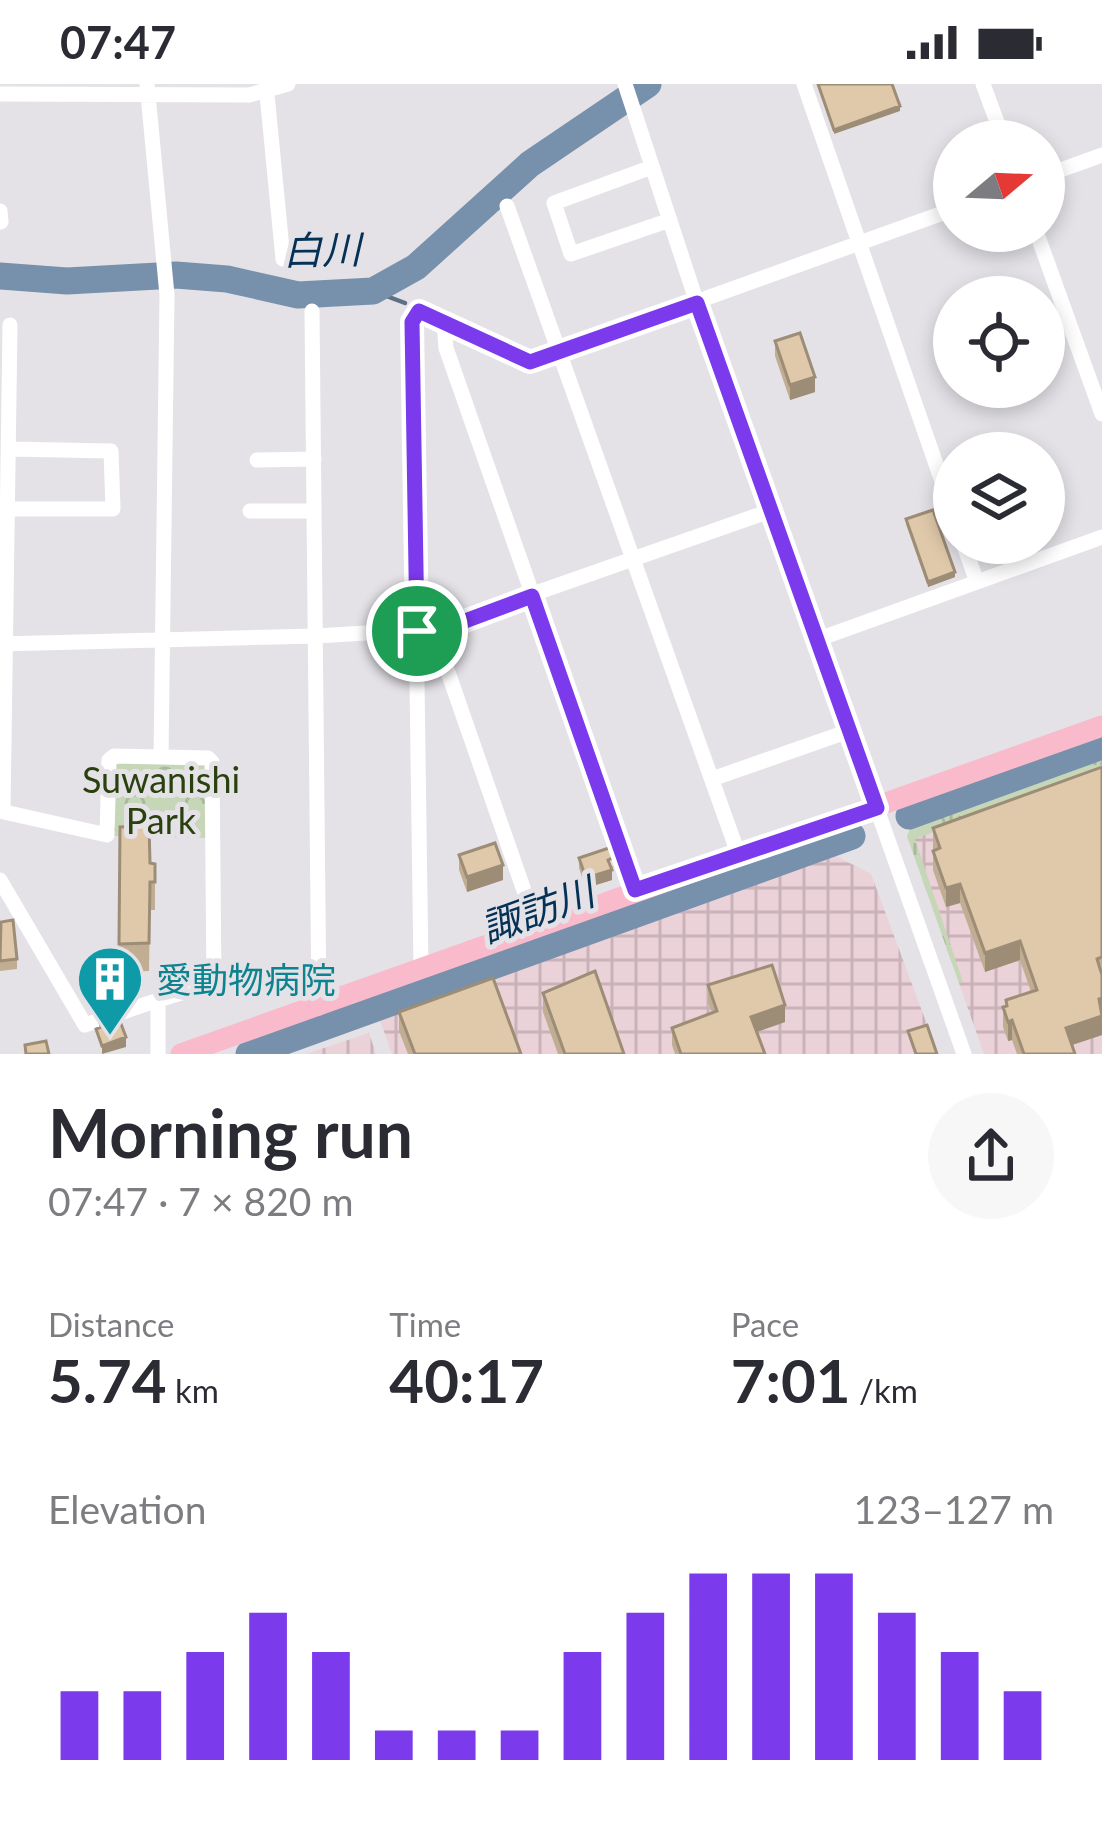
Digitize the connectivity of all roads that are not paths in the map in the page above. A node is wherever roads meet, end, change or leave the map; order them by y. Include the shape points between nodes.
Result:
1 (288, 84) edge
2 (625, 84) edge
3 (804, 84) edge
4 (983, 84) edge
5 (266, 87) edge
6 (148, 89) edge
7 (0, 94) edge
8 (996, 120) edge
9 (1102, 155) edge
10 (652, 167) junction
11 (1065, 168) edge
12 (507, 206) dead end
13 (0, 211) edge
14 (933, 217) edge
15 (670, 220) junction
16 (1, 222) edge
17 (862, 244) junction
18 (1044, 252) edge
19 (283, 260) dead end
20 (697, 303) junction
21 (313, 311) dead end
22 (444, 322) junction
23 (7, 334) edge
24 (559, 351) junction
25 (1102, 414) edge
26 (933, 434) edge
27 (10, 449) junction
28 (314, 459) junction
29 (257, 460) dead end
30 (9, 508) junction
31 (250, 511) dead end
32 (314, 511) junction
33 (770, 511) junction
34 (1102, 537) edge
35 (634, 560) junction
36 (971, 564) edge
37 (977, 582) junction
38 (532, 596) junction
39 (425, 630) junction
40 (316, 636) junction
41 (161, 639) junction
42 (816, 640) junction
43 (4, 644) edge
44 (1102, 726) edge
45 (849, 731) junction
46 (161, 757) junction
47 (712, 779) junction
48 (877, 808) junction
49 (2, 811) edge
50 (739, 856) junction
51 (0, 880) edge
52 (635, 890) junction
53 (537, 928) junction
54 (421, 970) junction
55 (158, 1000) junction
56 (319, 1008) junction
57 (158, 1054) edge
58 (181, 1054) edge
59 (964, 1054) edge

1 - 5 street
2 - 10 street
3 - 17 street
4 - 8 street
5 - 6 street via 249,95
5 - 19 street
6 - 7 street
6 - 41 street via 166,290
9 - 11 street
10 - 15 street
10 - 15 street via 554,203 571,254
12 - 24 street
13 - 16 street
14 - 17 street
15 - 20 street
17 - 20 street
17 - 26 street
18 - 25 street
20 - 24 street
20 - 33 street
21 - 28 street
22 - 24 street via 530,362
22 - 38 street via 446,348
22 - 39 street via 419,311 412,322
23 - 27 street
24 - 35 street
27 - 30 street
27 - 30 street via 111,451 113,509
28 - 29 street
28 - 32 street
30 - 43 street
31 - 32 street
32 - 40 street
33 - 35 street
33 - 42 street
34 - 37 street
35 - 38 street
35 - 47 street
36 - 37 street
37 - 42 street
38 - 39 street
38 - 52 street
39 - 40 street
39 - 53 street
39 - 54 street
40 - 41 street
40 - 56 street
41 - 43 street
41 - 46 street
42 - 45 street
43 - 49 street
44 - 48 main road
45 - 47 street
45 - 48 street
46 - 49 street via 109,760 107,835
46 - 55 street via 212,762 214,983
47 - 50 street
48 - 50 main road
48 - 59 street
50 - 52 main road
51 - 55 street via 85,1024
52 - 53 main road
53 - 54 main road
54 - 56 main road
55 - 57 street
56 - 58 main road

